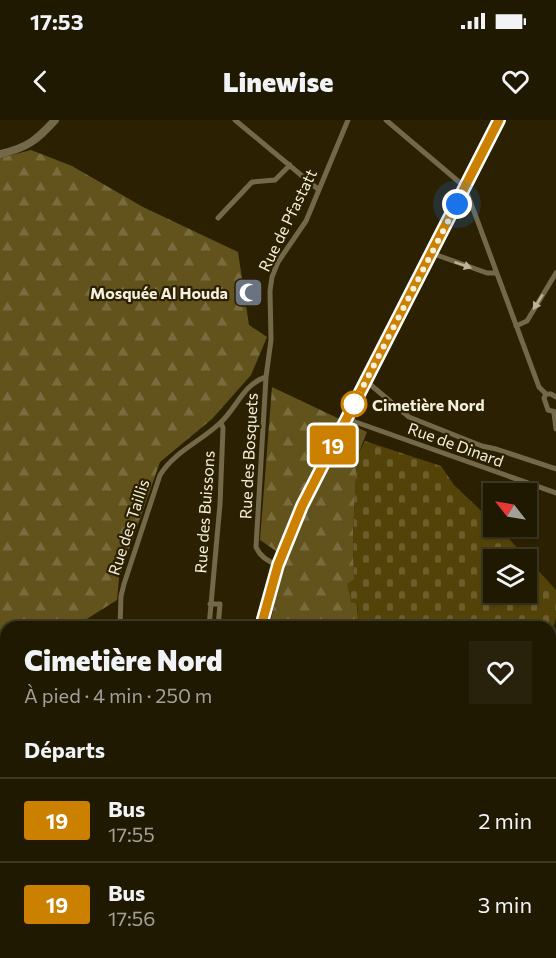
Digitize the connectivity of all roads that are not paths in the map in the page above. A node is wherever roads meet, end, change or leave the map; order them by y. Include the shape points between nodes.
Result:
1 (55, 120) edge
2 (235, 120) edge
3 (348, 120) edge
4 (386, 120) edge
5 (499, 120) edge
6 (0, 154) edge
7 (290, 165) junction
8 (465, 187) junction
9 (319, 190) junction
10 (218, 218) dead end
11 (431, 253) junction
12 (496, 273) junction
13 (556, 273) edge
14 (516, 326) junction
15 (272, 337) joint
16 (266, 377) junction
17 (366, 381) junction
18 (546, 394) junction
19 (556, 397) edge
20 (555, 412) edge
21 (346, 419) junction
22 (221, 423) junction
23 (556, 429) edge
24 (556, 469) edge
25 (556, 493) edge
26 (278, 565) junction
27 (210, 604) junction
28 (120, 621) edge
29 (209, 621) edge
30 (218, 621) edge
31 (263, 621) edge

1 - 6 main road via 26,146
2 - 7 street
3 - 9 street, Rue de Pfastatt
4 - 8 street
5 - 8 main road
7 - 9 street
7 - 10 street via 275,180 252,182
8 - 11 main road
8 - 12 street
9 - 15 street, Rue de Pfastatt via 272,276
11 -> 12 street
11 - 17 main road
12 - 14 street
13 -> 14 street via 527,321
14 - 18 street via 539,387
15 - 16 street, Rue des Bosquets
16 - 22 street, Rue des Taillis via 246,389
16 - 26 street, Rue des Bosquets via 256,548
17 - 21 main road
17 - 24 street via 409,417
18 - 19 street
18 - 20 street via 545,405
20 - 23 street
21 - 25 street, Rue de Dinard
21 - 26 main road via 302,506
22 - 27 street, Rue des Buissons via 220,504
22 - 28 street, Rue des Taillis via 167,462 160,475 124,584
26 - 31 main road
27 - 29 street, Rue des Buissons
27 - 30 street, Rue des Buissons via 219,604

